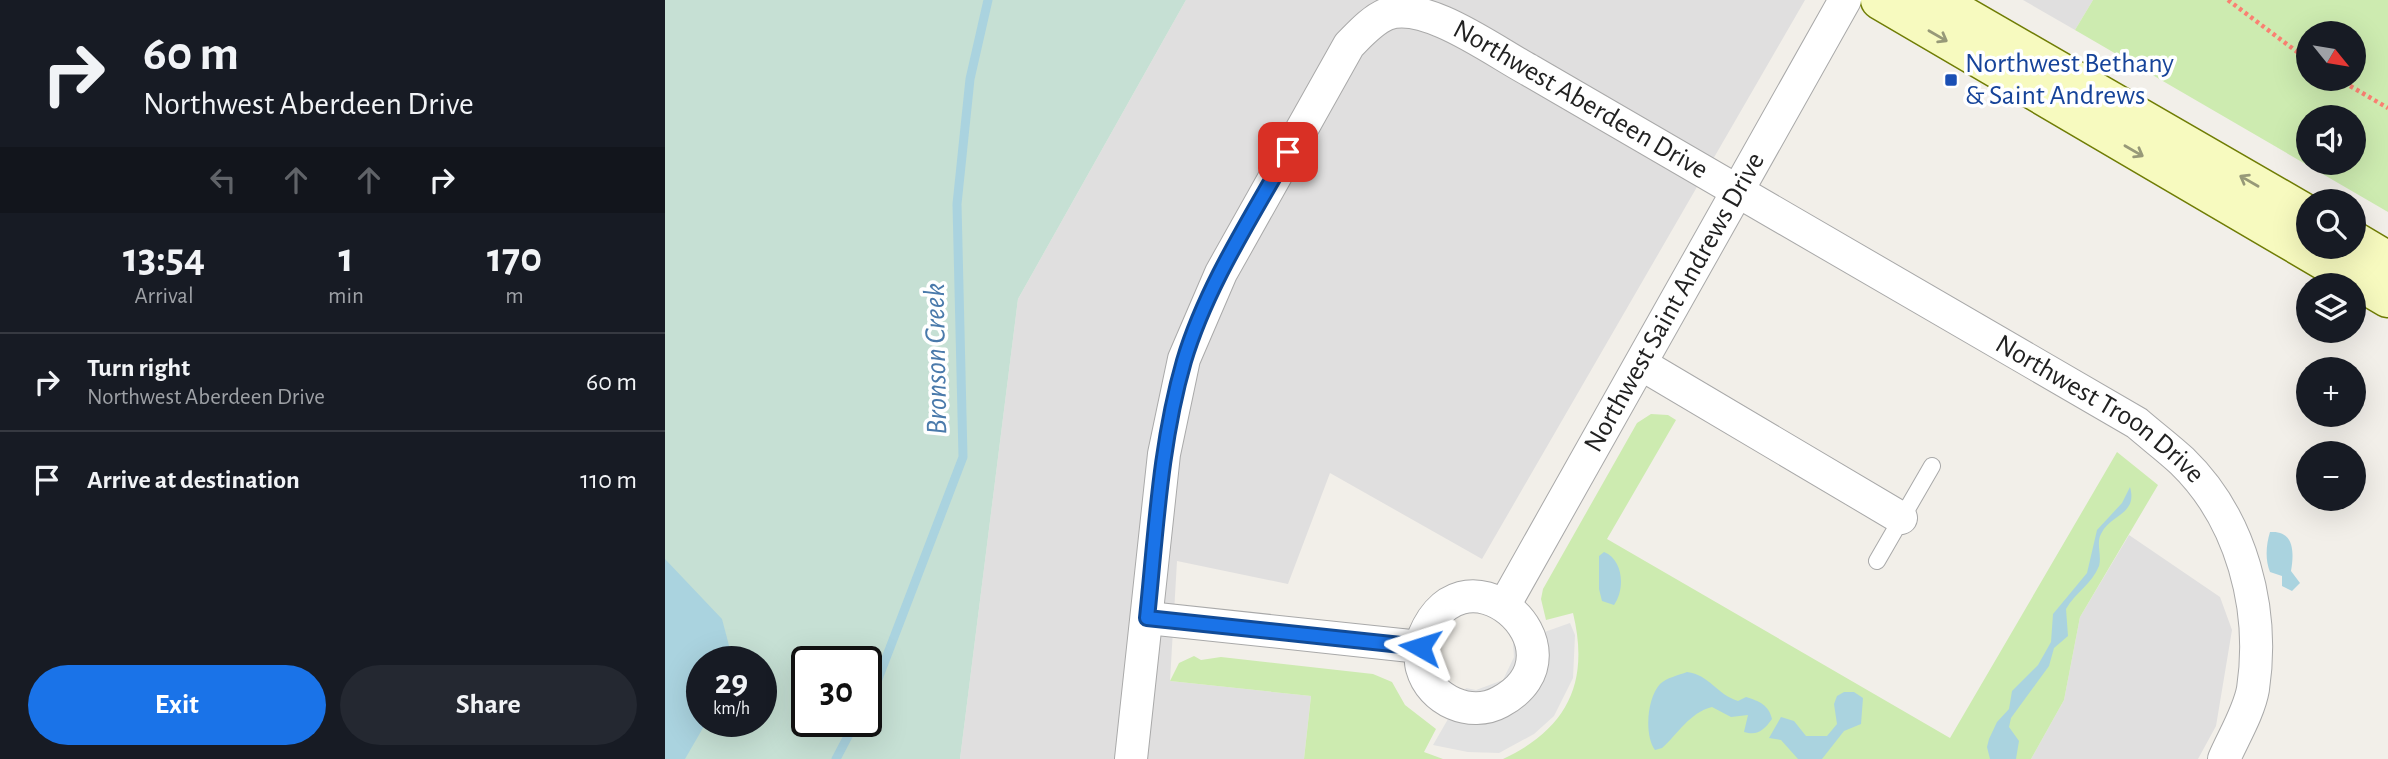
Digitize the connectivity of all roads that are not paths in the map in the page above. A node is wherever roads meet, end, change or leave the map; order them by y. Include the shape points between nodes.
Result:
1 (1845, 0) edge
2 (1880, 0) edge
3 (1936, 0) edge
4 (1409, 6) edge
5 (1738, 194) junction
6 (2296, 208) edge
7 (2366, 248) edge
8 (2388, 261) edge
9 (2388, 298) edge
10 (1641, 364) junction
11 (1932, 466) dead end
12 (1901, 518) junction
13 (1877, 561) dead end
14 (1505, 604) junction
15 (1147, 618) junction
16 (1420, 647) junction
17 (1131, 759) edge
18 (2224, 759) edge

1 - 5 street, Northwest Saint Andrews Drive
2 -> 9 main road
6 -> 3 main road
4 - 5 street, Northwest Aberdeen Drive via 1506,57
4 - 15 street, Northwest Aberdeen Drive via 1365,29 1349,45 1220,273 1184,359 1164,454
5 - 10 street, Northwest Saint Andrews Drive
5 - 18 street, Northwest Troon Drive via 2137,423 2184,463 2217,506 2243,557 2256,617 2253,691
7 - 8 main road
10 - 12 street
10 - 14 street, Northwest Saint Andrews Drive
11 - 12 lane
12 - 13 lane
14 - 16 street via 1484,597 1461,598 1441,608 1427,626
14 - 16 street via 1521,618 1530,638 1532,659 1512,696 1493,706 1472,709 1451,703 1433,689 1422,669
15 - 16 street
15 - 17 street, Northwest Aberdeen Drive

